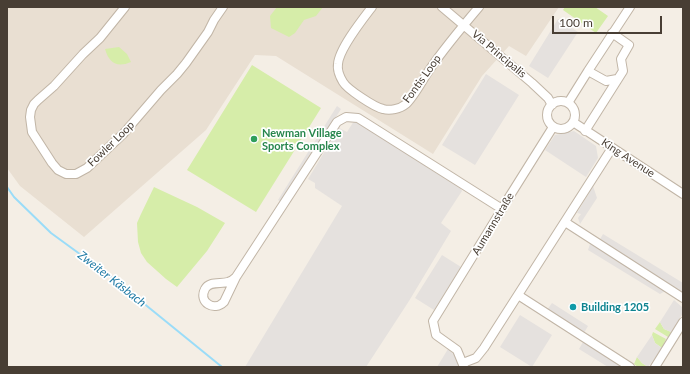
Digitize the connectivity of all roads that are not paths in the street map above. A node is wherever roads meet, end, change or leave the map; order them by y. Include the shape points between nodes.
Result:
1 (125, 7) edge
2 (223, 7) edge
3 (372, 7) edge
4 (442, 7) edge
5 (479, 7) edge
6 (630, 7) edge
7 (464, 25) junction
8 (612, 33) junction
9 (588, 71) junction
10 (617, 79) junction
11 (568, 103) junction
12 (552, 105) junction
13 (573, 122) junction
14 (553, 127) junction
15 (585, 130) junction
16 (612, 148) junction
17 (683, 194) edge
18 (502, 209) junction
19 (565, 222) junction
20 (236, 277) dead end
21 (518, 295) junction
22 (683, 298) edge
23 (683, 322) edge
24 (466, 366) edge
25 (630, 367) edge
26 (655, 367) edge

1 - 2 street, Fowler Loop via 100,38 31,110 32,132 52,163 66,174 76,174 86,168 124,132 181,69
3 - 7 street, Fontis Loop via 340,55 338,69 348,88 384,110 399,108 406,104
4 - 7 street, Via Principalis
5 - 7 street, Fontis Loop
6 - 8 street
7 - 12 street, Via Principalis via 532,83
8 - 9 street
8 - 10 street via 629,45 621,58 623,71
9 - 10 street via 606,81
9 - 11 street
10 - 15 street
11 - 12 street via 556,102
11 - 13 street via 574,110
12 - 14 street via 547,116
13 - 14 street via 562,129
13 - 15 street, King Avenue
14 - 18 street, Aumannstraße via 543,148
15 - 16 street, King Avenue
16 - 17 street, King Avenue
16 - 19 street via 589,178
18 - 20 street via 358,118 346,117 337,122
18 - 24 street, Aumannstraße via 433,321 436,335 457,350
19 - 21 street
19 - 22 street
21 - 24 street via 484,348
21 - 25 street
23 - 26 street

